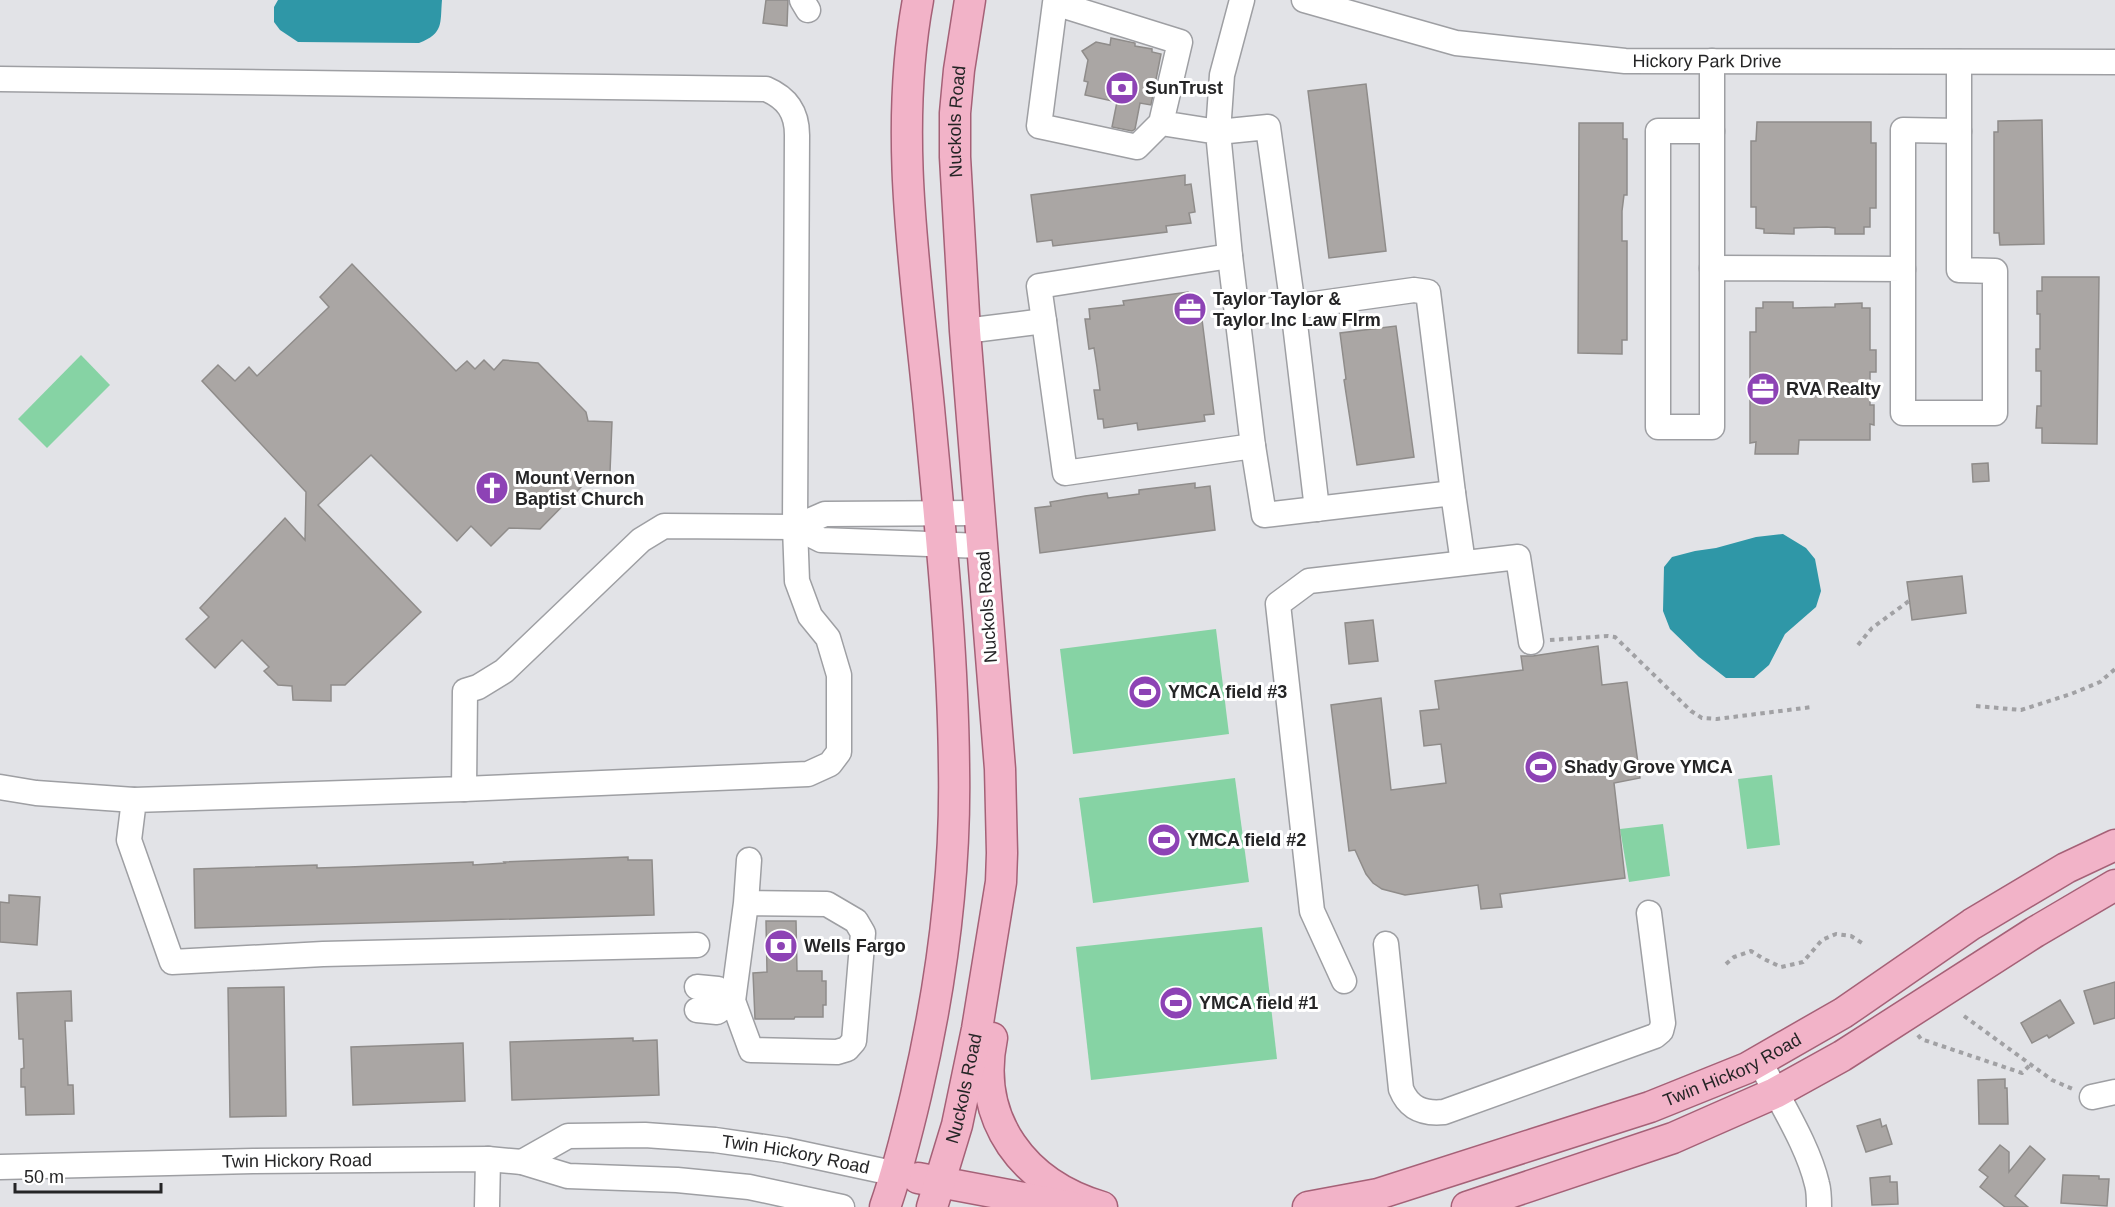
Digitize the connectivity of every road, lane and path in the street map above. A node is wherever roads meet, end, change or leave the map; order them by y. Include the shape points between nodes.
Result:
1 (918, 0) edge
2 (969, 0) edge
3 (1242, 0) edge
4 (1304, 0) edge
5 (1712, 61) junction
6 (1959, 62) junction
7 (2115, 62) edge
8 (0, 79) edge
9 (1161, 123) junction
10 (1712, 131) junction
11 (1959, 131) junction
12 (1218, 132) junction
13 (1230, 256) junction
14 (1712, 268) junction
15 (1903, 269) junction
16 (1293, 307) junction
17 (1237, 315) junction
18 (1044, 321) junction
19 (966, 331) junction
20 (1253, 446) junction
21 (1453, 493) junction
22 (1317, 509) junction
23 (979, 513) junction
24 (939, 514) junction
25 (795, 527) junction
26 (940, 545) junction
27 (982, 546) junction
28 (1463, 563) junction
29 (1909, 601) dead end
30 (1531, 642) joint
31 (1858, 645) dead end
32 (2115, 669) edge
33 (1976, 706) dead end
34 (1812, 707) dead end
35 (0, 787) edge
36 (464, 789) junction
37 (134, 800) junction
38 (2115, 845) edge
39 (749, 860) dead end
40 (1001, 882) junction
41 (2115, 885) edge
42 (746, 903) junction
43 (1649, 914) dead end
44 (1386, 944) dead end
45 (697, 945) dead end
46 (1865, 945) dead end
47 (1726, 964) dead end
48 (1344, 981) dead end
49 (697, 999) dead end
50 (733, 1001) junction
51 (1964, 1016) dead end
52 (1913, 1031) dead end
53 (1760, 1061) junction
54 (2030, 1065) junction
55 (1775, 1093) junction
56 (2104, 1094) edge
57 (488, 1159) junction
58 (522, 1162) junction
59 (0, 1167) edge
60 (897, 1173) junction
61 (935, 1195) edge
62 (487, 1207) edge
63 (842, 1207) edge
64 (885, 1207) edge
65 (1072, 1207) edge
66 (1102, 1207) edge
67 (1308, 1207) edge
68 (1467, 1207) edge
69 (1819, 1207) edge

1 - 24 main road via 908,98 908,160
2 - 19 main road, Nuckols Road via 955,113
3 - 12 street via 1222,75
4 - 5 street, Hickory Park Drive via 1456,43 1625,61
5 - 6 street, Hickory Park Drive
5 - 10 street
6 - 7 street, Hickory Park Drive
6 - 11 street
8 - 25 street via 766,89 778,94 793,109 797,125
9 - 9 street via 1180,42 1055,3 1039,126 1137,147
9 - 12 street
10 - 14 street
10 - 14 street via 1658,131 1658,426 1712,427
11 - 15 street via 1903,130
11 - 15 street via 1959,270 1995,271 1995,413 1903,413
12 - 13 street
12 - 16 street via 1268,127
13 - 17 street
13 - 18 street via 1039,286
14 - 15 street
16 - 17 street
16 - 21 street via 1414,290 1428,292
16 - 22 street
17 - 20 street
18 - 19 street
18 - 20 street via 1065,473
19 - 23 main road, Nuckols Road
20 - 22 street via 1264,514
21 - 22 street
21 - 28 street
23 - 24 street
23 - 27 main road, Nuckols Road
24 - 25 street via 825,514
24 - 26 main road
25 - 26 street via 821,540
25 - 36 street via 664,526 641,540 504,671 465,691
25 - 36 street via 797,581 810,616 828,638 839,675 839,752 830,764 808,774
26 - 27 street
26 - 60 main road via 952,706 951,866 934,1013
27 - 40 main road, Nuckols Road via 1000,769
28 - 30 street via 1518,557
28 - 48 street via 1309,581 1278,604 1312,911
29 - 31 path via 1872,628
30 - 34 path via 1615,637 1702,718 1730,719
32 - 33 path via 2100,682 2021,710
35 - 37 street
36 - 37 street
37 - 45 street via 129,840 172,962 323,954
38 - 53 main road, Twin Hickory Road via 2066,868 1972,924 1843,1013
39 - 42 street
40 - 61 main road, Nuckols Road via 957,1125
40 - 66 main road via 1001,986 989,1050 989,1093 998,1120 1021,1158 1059,1189
41 - 55 main road, Twin Hickory Road via 1842,1056
42 - 50 street
42 - 50 street via 827,904 856,921 863,933 855,1041 837,1052 752,1050
43 - 44 street via 1663,1023 1655,1036 1437,1113 1413,1107 1405,1101 1401,1089
46 - 47 path via 1851,936 1836,934 1822,940 1803,962 1781,967 1752,951
49 - 50 street via 717,1012
51 - 54 path
52 - 54 path via 1921,1039 2022,1073
53 - 55 street
53 - 67 main road, Twin Hickory Road via 1640,1111 1378,1194
54 - 56 path via 2052,1080
55 - 68 main road, Twin Hickory Road via 1673,1138
55 - 69 street via 1797,1131 1817,1184
57 - 58 street, Twin Hickory Road
57 - 59 street, Twin Hickory Road
57 - 62 street
58 - 60 street, Twin Hickory Road via 568,1136 645,1135 750,1144
58 - 63 street, Twin Hickory Road via 568,1176 749,1187
60 - 61 main road, Twin Hickory Road
60 - 64 main road
61 - 65 main road, Twin Hickory Road

